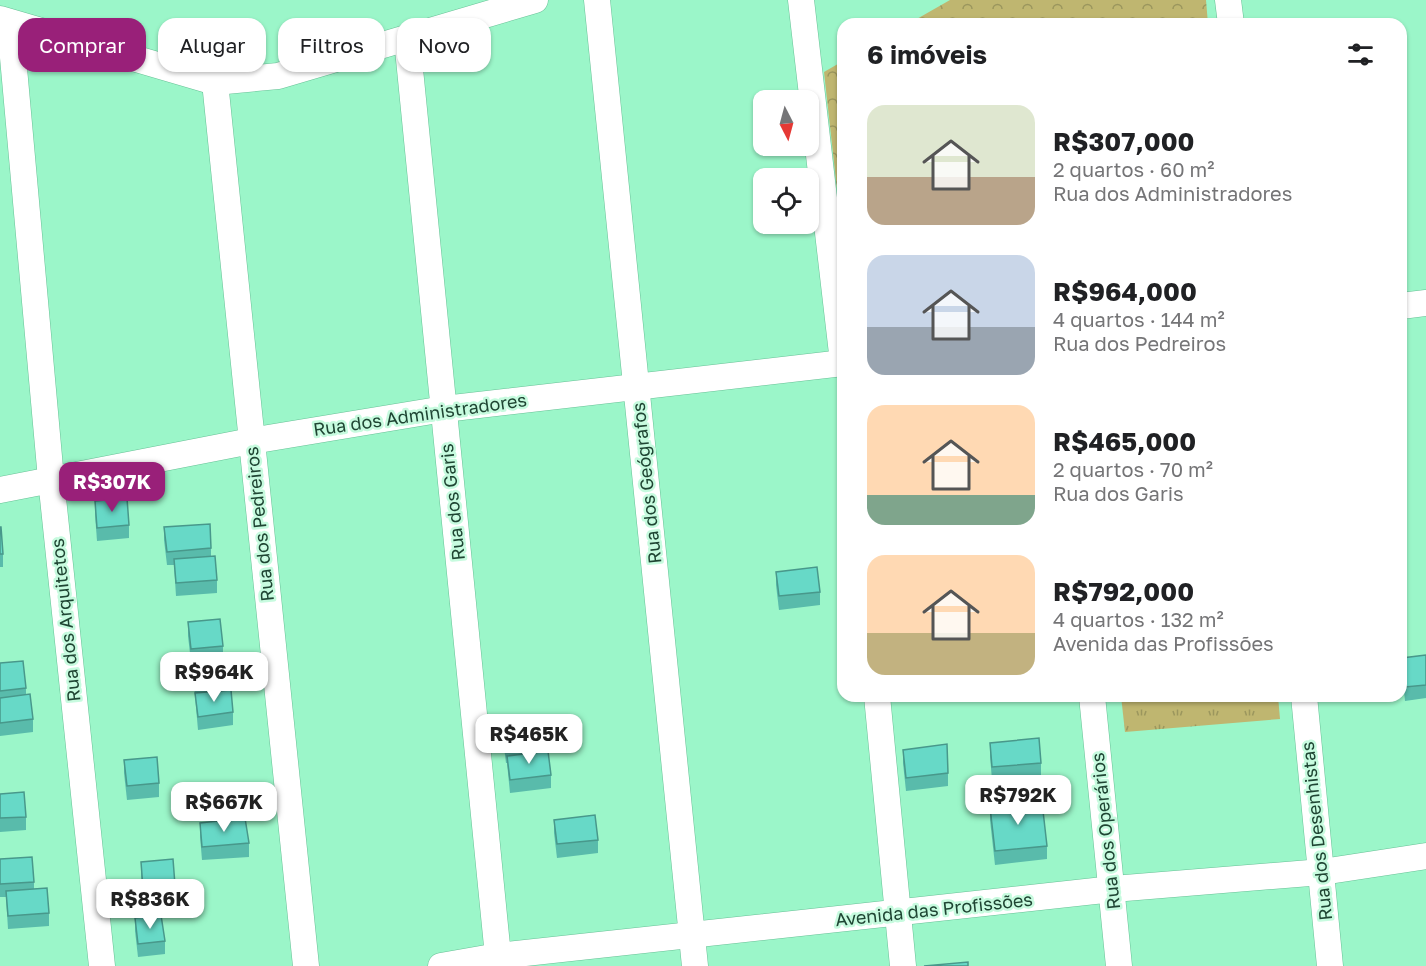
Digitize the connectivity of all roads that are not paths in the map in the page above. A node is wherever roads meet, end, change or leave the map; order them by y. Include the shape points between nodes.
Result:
1 (535, 0) edge
2 (597, 0) edge
3 (801, 0) edge
4 (1228, 0) edge
5 (476, 18) edge
6 (1230, 18) edge
7 (5, 21) edge
8 (397, 42) edge
9 (410, 72) edge
10 (215, 82) junction
11 (1426, 303) edge
12 (1407, 305) edge
13 (837, 310) edge
14 (837, 363) edge
15 (637, 385) junction
16 (444, 409) junction
17 (251, 441) junction
18 (51, 479) junction
19 (0, 490) edge
20 (878, 702) edge
21 (1093, 702) edge
22 (1305, 702) edge
23 (1426, 856) edge
24 (1322, 872) junction
25 (1113, 889) junction
26 (900, 914) junction
27 (692, 936) junction
28 (499, 961) edge
29 (102, 966) edge
30 (306, 966) edge
31 (441, 966) edge
32 (695, 966) edge
33 (903, 966) edge
34 (1119, 966) edge
35 (1330, 966) edge

1 - 5 street
2 - 15 street, Rua dos Geógrafos
3 - 13 street
4 - 6 street
7 - 10 street
7 - 18 street, Rua dos Arquitetos
8 - 10 street via 278,76
9 - 16 street, Rua dos Garis
10 - 17 street, Rua dos Pedreiros
11 - 12 street
14 - 15 street, Rua dos Administradores
15 - 16 street, Rua dos Administradores
15 - 27 street, Rua dos Geógrafos
16 - 17 street, Rua dos Administradores
16 - 28 street, Rua dos Garis
17 - 18 street, Rua dos Administradores
17 - 30 street, Rua dos Pedreiros
18 - 19 street, Rua dos Administradores
18 - 29 street, Rua dos Arquitetos
20 - 26 street
21 - 25 street, Rua dos Operários
22 - 24 street, Rua dos Desenhistas
23 - 24 street, Avenida das Profissões
24 - 25 street, Avenida das Profissões
24 - 35 street, Rua dos Desenhistas
25 - 26 street, Avenida das Profissões
25 - 34 street, Rua dos Operários
26 - 27 street, Avenida das Profissões
26 - 33 street
27 - 28 street, Avenida das Profissões
27 - 32 street, Rua dos Geógrafos
28 - 31 street, Avenida das Profissões

